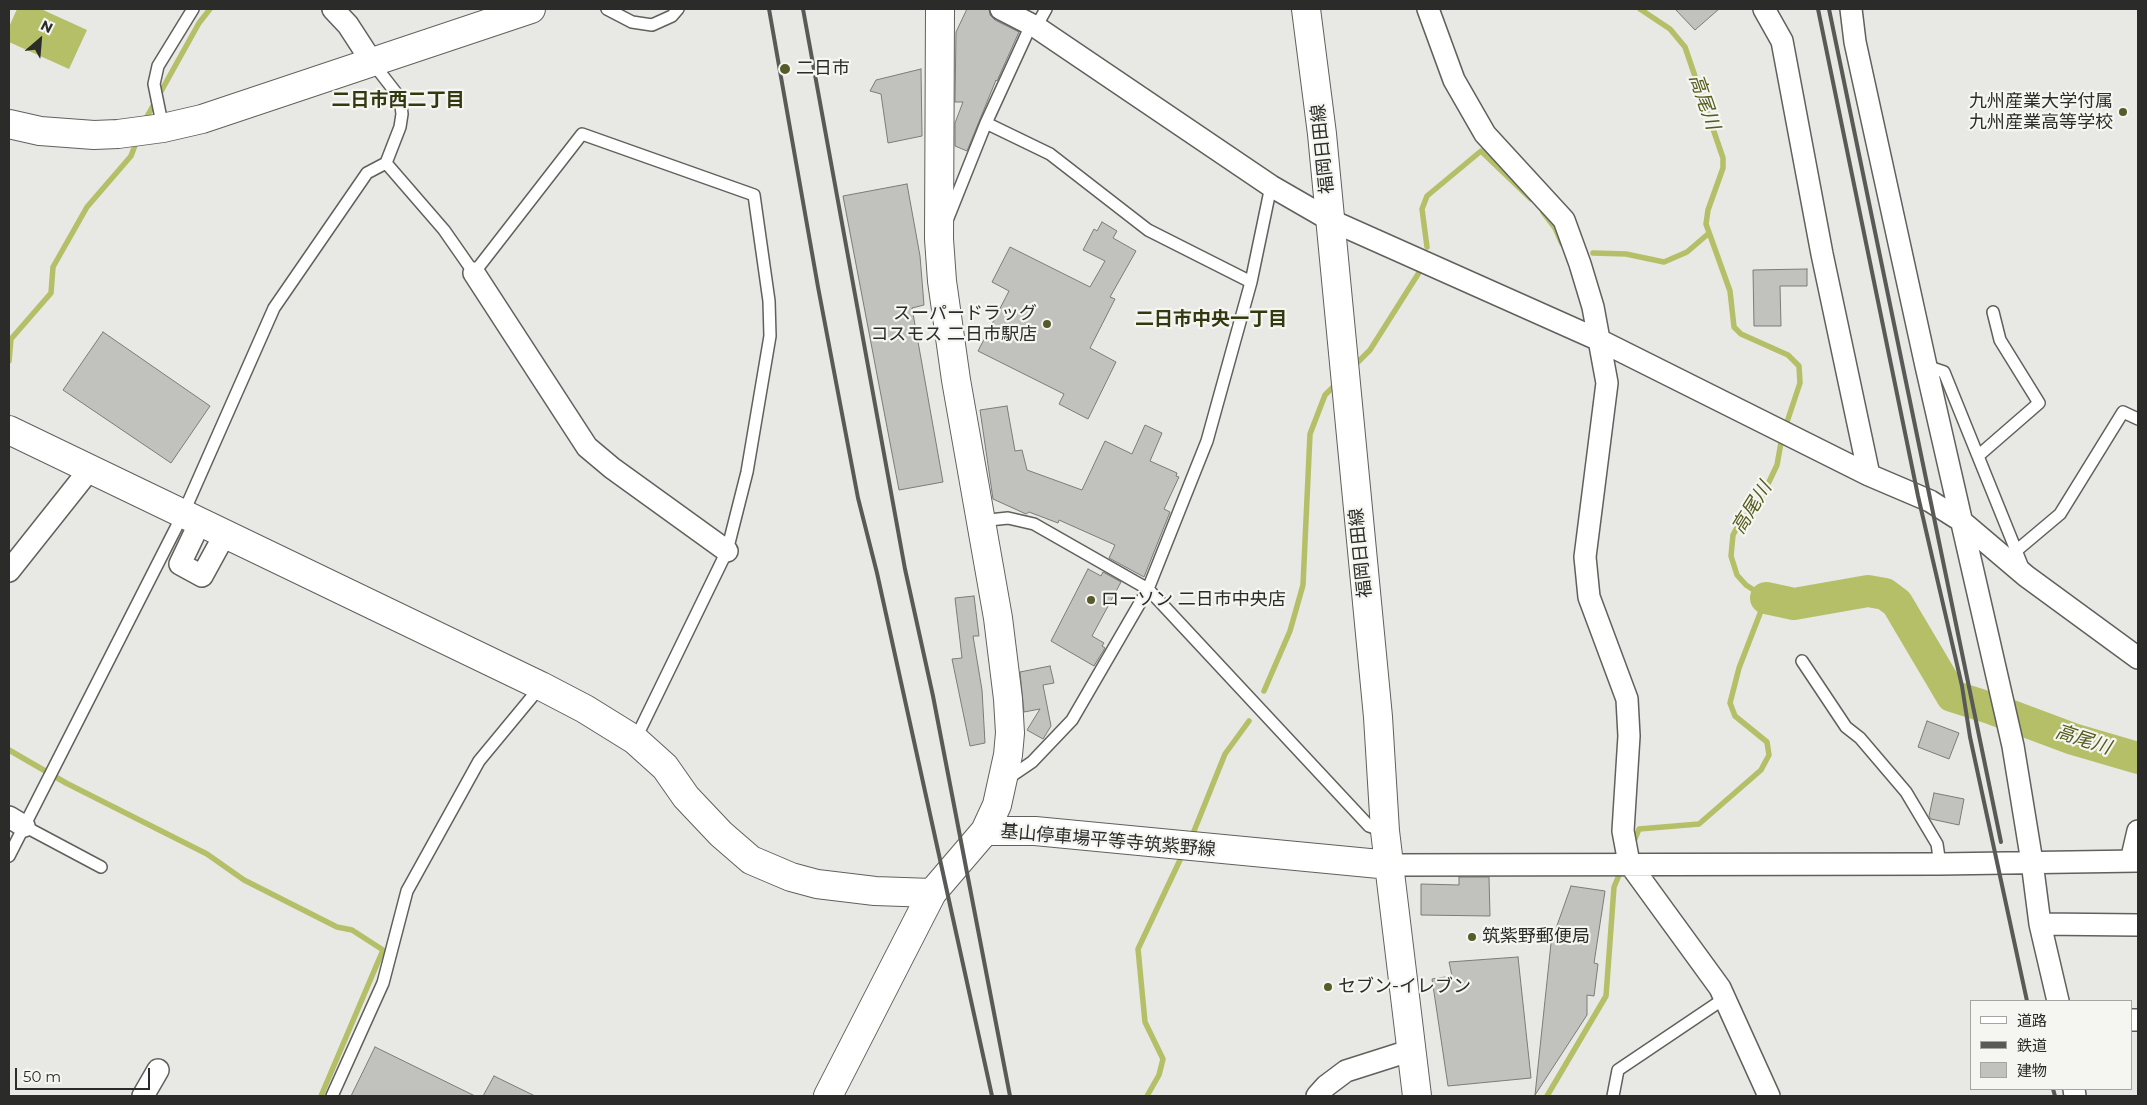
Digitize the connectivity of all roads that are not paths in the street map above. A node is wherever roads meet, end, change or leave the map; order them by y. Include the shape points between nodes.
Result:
1 (193, 9) edge
2 (333, 9) edge
3 (531, 9) edge
4 (608, 9) edge
5 (678, 9) edge
6 (940, 9) edge
7 (1001, 9) edge
8 (1046, 9) edge
9 (1306, 9) edge
10 (1428, 9) edge
11 (1764, 9) edge
12 (1850, 9) edge
13 (1034, 26) junction
14 (372, 62) junction
15 (986, 123) junction
16 (9, 124) edge
17 (163, 128) junction
18 (386, 163) junction
19 (1272, 186) junction
20 (1330, 220) junction
21 (939, 240) junction
22 (474, 273) junction
23 (1251, 282) junction
24 (1993, 312) dead end
25 (1599, 340) junction
26 (1926, 366) junction
27 (2138, 419) edge
28 (9, 430) edge
29 (1978, 456) junction
30 (90, 469) junction
31 (1869, 475) junction
32 (192, 518) junction
33 (1960, 520) junction
34 (980, 521) junction
35 (225, 534) junction
36 (727, 550) junction
37 (2016, 552) junction
38 (9, 571) edge
39 (2026, 576) junction
40 (1148, 589) junction
41 (2138, 658) edge
42 (1802, 661) dead end
43 (541, 686) junction
44 (635, 740) junction
45 (1003, 781) junction
46 (17, 821) edge
47 (985, 831) junction
48 (1385, 831) junction
49 (2138, 831) edge
50 (9, 856) edge
51 (2134, 861) edge
52 (2032, 862) junction
53 (1629, 863) junction
54 (1940, 864) junction
55 (1390, 865) junction
56 (101, 867) dead end
57 (932, 893) junction
58 (2040, 924) junction
59 (2138, 926) edge
60 (1724, 998) junction
61 (2058, 1000) edge
62 (1412, 1050) junction
63 (158, 1070) dead end
64 (143, 1096) edge
65 (332, 1096) edge
66 (828, 1096) edge
67 (1317, 1096) edge
68 (1417, 1096) edge
69 (1613, 1096) edge
70 (1769, 1096) edge

1 - 17 lane via 158,66 154,84
2 - 14 street via 348,25
3 - 14 street
4 - 5 lane via 632,22 652,24 672,16
6 - 21 street
7 - 13 street
8 - 13 lane
9 - 20 street, 福岡日田線
10 - 25 street via 1454,80 1485,134 1564,220 1586,280
11 - 31 street via 1782,41 1822,254
12 - 26 street
13 - 15 lane
13 - 19 street
14 - 17 street via 202,119
14 - 18 lane via 400,98 400,127
15 - 21 lane
15 - 23 lane via 1050,154 1148,230
16 - 17 street via 40,131 94,135
18 - 22 lane via 444,230
18 - 32 lane via 367,173 274,308
19 - 20 street
19 - 23 lane
20 - 25 street
20 - 48 street, 福岡日田線 via 1378,717
21 - 34 street via 942,281
22 - 36 street via 587,447
22 - 36 lane via 582,134 754,195 769,301 770,336 747,472
23 - 40 lane via 1207,441
24 - 29 lane via 2000,340 2039,404
25 - 31 street
25 - 53 street via 1607,383 1585,557 1588,597 1627,700 1629,736 1623,831
26 - 29 lane via 1944,372
26 - 33 street
27 - 37 lane via 2123,412 2060,514
28 - 30 street
29 - 37 lane
30 - 32 street
30 - 38 street
31 - 33 street via 1930,501
32 - 35 street
32 - 35 street via 180,564 202,576
32 - 46 lane
33 - 39 street
33 - 52 street via 2013,746
34 - 40 lane via 1008,518 1034,524
34 - 45 street via 998,618 1008,699 1010,733
35 - 43 street
36 - 44 lane
37 - 39 lane
39 - 41 street
40 - 45 lane via 1072,720 1032,762
40 - 48 lane via 1369,826
42 - 54 lane via 1846,727 1860,738 1906,792 1937,844
43 - 44 street
43 - 65 lane via 479,761 407,891 383,983
44 - 57 street via 665,767 686,797 720,834 752,860 816,884
45 - 47 street
46 - 50 lane
46 - 56 lane
47 - 55 street, 基山停車場平等寺筑紫野線 via 1035,831
47 - 57 street, 基山停車場平等寺筑紫野線
48 - 55 street, 福岡日田線
49 - 51 street
51 - 52 street
52 - 54 street
52 - 58 street
53 - 54 street
53 - 55 street
53 - 60 street
55 - 62 street, 福岡日田線
57 - 66 street, 基山停車場平等寺筑紫野線
58 - 59 street
58 - 61 street
60 - 69 lane via 1618,1070
60 - 70 street
62 - 67 street via 1346,1071
62 - 68 street, 福岡日田線
63 - 64 street

